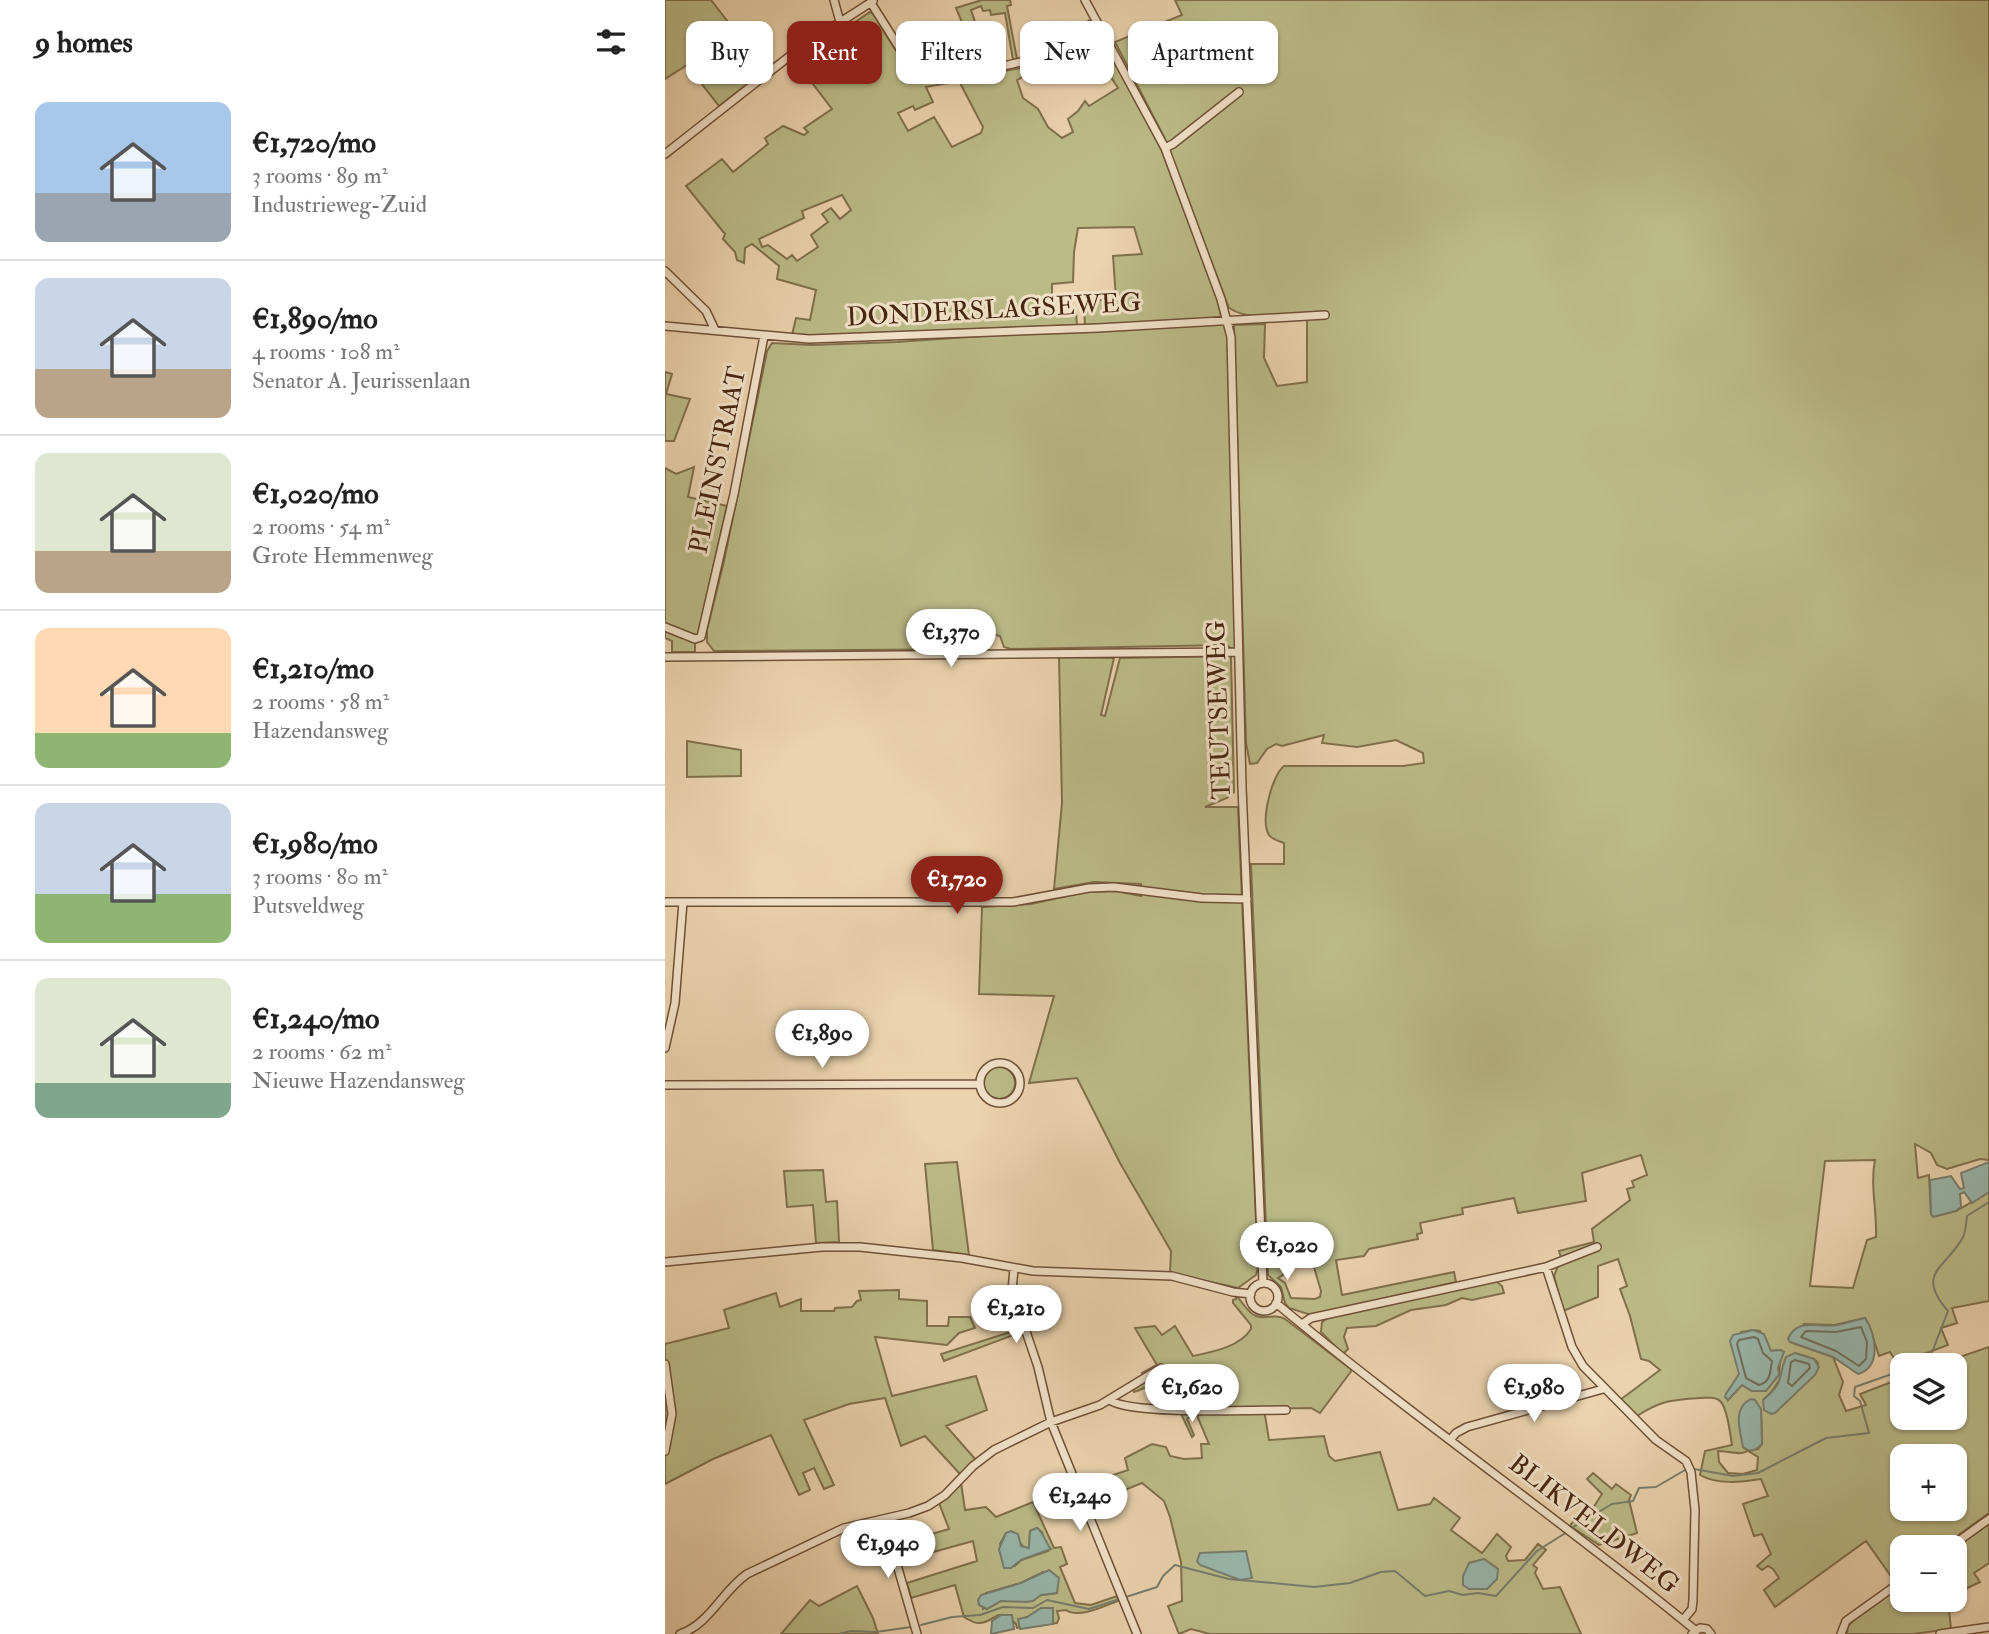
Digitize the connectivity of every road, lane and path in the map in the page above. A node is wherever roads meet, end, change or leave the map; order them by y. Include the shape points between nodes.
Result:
1 (834, 0) edge
2 (1085, 0) edge
3 (873, 1) edge
4 (840, 21) edge
5 (842, 21) edge
6 (1096, 21) edge
7 (1114, 55) edge
8 (787, 58) edge
9 (1020, 62) edge
10 (1239, 92) dead end
11 (1164, 148) junction
12 (665, 154) edge
13 (665, 271) edge
14 (1325, 315) dead end
15 (1227, 320) junction
16 (665, 326) edge
17 (715, 330) junction
18 (764, 336) junction
19 (665, 627) edge
20 (1237, 652) junction
21 (665, 657) edge
22 (1247, 899) junction
23 (665, 902) edge
24 (683, 902) junction
25 (665, 1048) edge
26 (980, 1084) junction
27 (665, 1085) edge
28 (1597, 1247) dead end
29 (665, 1262) edge
30 (1546, 1268) junction
31 (1014, 1269) junction
32 (1263, 1283) junction
33 (1251, 1294) junction
34 (1276, 1303) junction
35 (1302, 1324) junction
36 (665, 1364) edge
37 (1161, 1368) dead end
38 (1603, 1389) junction
39 (1110, 1400) junction
40 (1286, 1410) dead end
41 (1051, 1422) junction
42 (1450, 1440) junction
43 (665, 1451) edge
44 (1989, 1519) edge
45 (884, 1520) junction
46 (1967, 1535) edge
47 (1890, 1590) edge
48 (1683, 1620) junction
49 (1989, 1628) edge
50 (1693, 1632) edge
51 (680, 1634) edge
52 (917, 1634) edge
53 (1137, 1634) edge
54 (1711, 1634) edge
55 (1841, 1634) edge
56 (1940, 1634) edge

1 - 4 street
2 - 6 street, TEUTSEWEG
3 - 5 street
3 - 9 street via 909,63 919,69 936,72
7 - 11 street, TEUTSEWEG
8 - 12 street
10 - 11 street
11 - 15 street, TEUTSEWEG
13 - 17 street via 706,312
14 - 15 street, DONDERSLAGSEWEG
15 - 18 street, DONDERSLAGSEWEG via 853,338
15 - 20 street, TEUTSEWEG via 1233,388
16 - 17 street, DONDERSLAGSEWEG
17 - 18 street, DONDERSLAGSEWEG
18 - 19 street, PLEINSTRAAT via 701,637 695,639
20 - 21 street
20 - 22 street, TEUTSEWEG
22 - 24 street via 1114,887 1013,902
22 - 32 street, TEUTSEWEG
23 - 24 street
24 - 25 street via 675,1003
26 - 26 street via 985,1096 997,1102 1016,1095 1020,1082 1014,1069 995,1063 984,1071
26 - 27 street
28 - 30 street
29 - 31 street via 860,1247 963,1258
30 - 35 street via 1311,1318
30 - 38 street via 1576,1357
31 - 33 street via 1172,1276
31 - 41 street via 1012,1290
32 - 33 street
32 - 34 street via 1274,1287
33 - 34 street via 1252,1304 1259,1310 1269,1310
34 - 35 street, BLIKVELDWEG
35 - 42 street, BLIKVELDWEG
36 - 43 street via 673,1414
37 - 39 street
38 - 42 street via 1467,1427
38 - 48 street via 1685,1461 1691,1472 1693,1600
39 - 40 street via 1121,1407 1156,1409
39 - 41 street
41 - 45 street via 994,1450 928,1506
41 - 53 street
42 - 48 street, BLIKVELDWEG
44 - 46 street
45 - 51 street via 844,1528 747,1574 694,1629
45 - 52 street
47 - 55 street via 1846,1621
48 - 50 street, BLIKVELDWEG
49 - 56 street
50 - 54 street via 1703,1628

